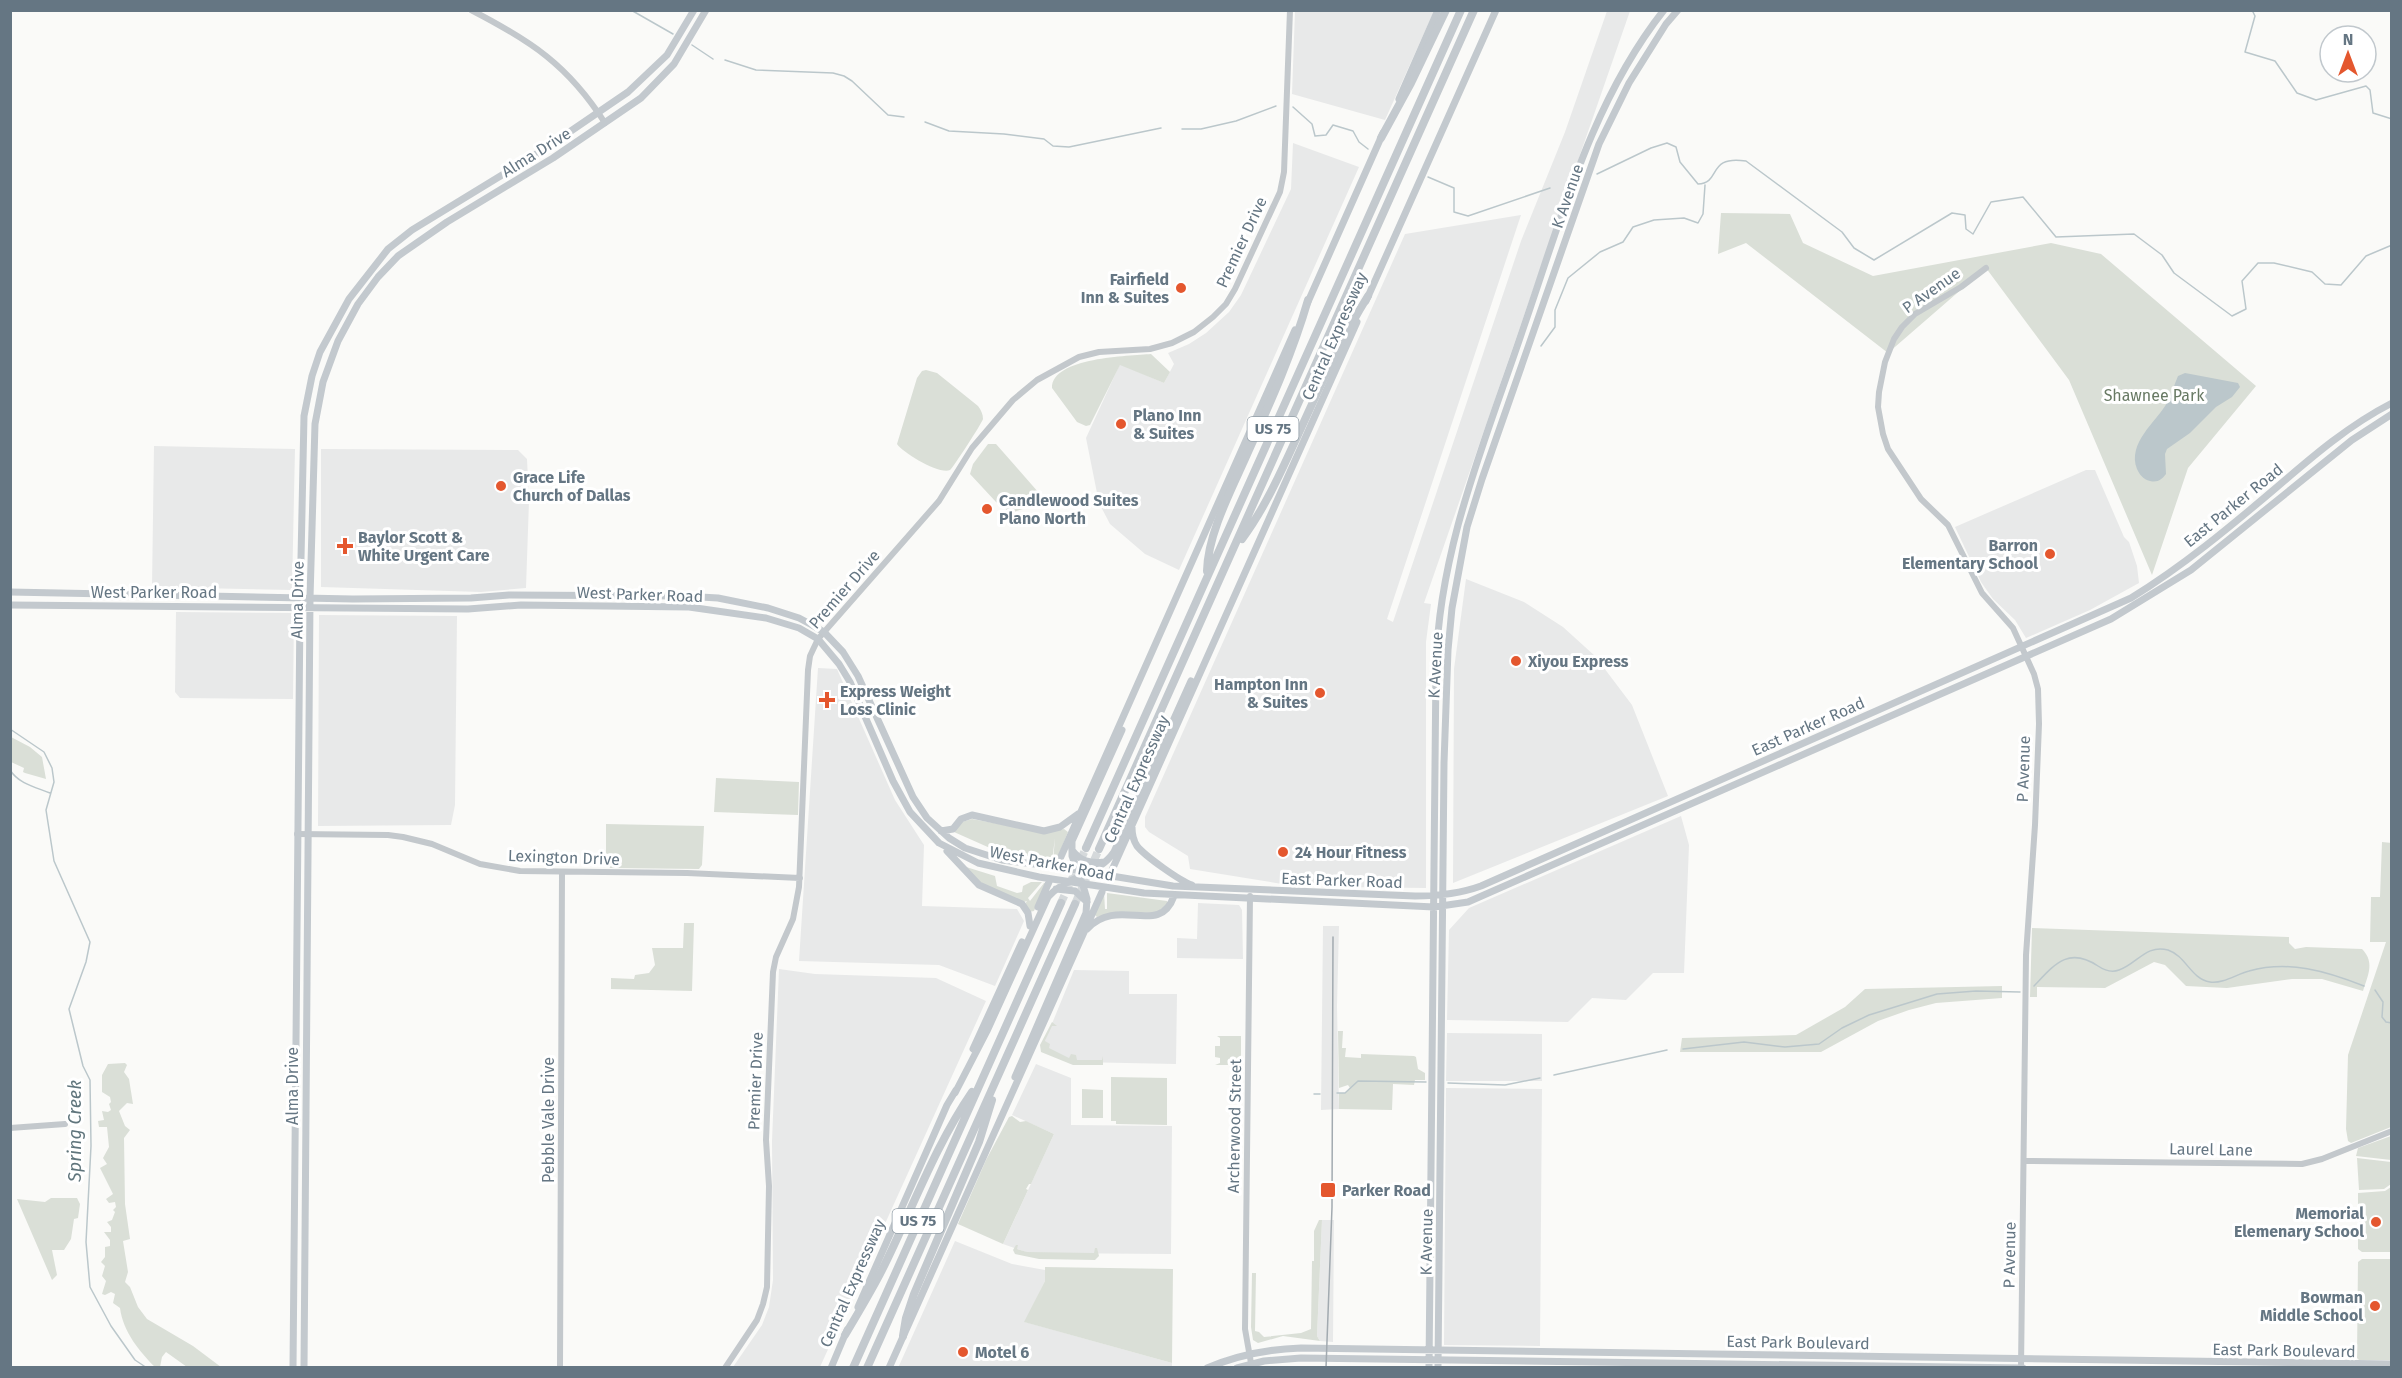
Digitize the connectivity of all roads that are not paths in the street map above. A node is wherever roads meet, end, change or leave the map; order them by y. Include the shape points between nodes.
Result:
1 (471, 10) edge
2 (694, 10) edge
3 (706, 10) edge
4 (1290, 10) edge
5 (1438, 10) edge
6 (1446, 10) edge
7 (1461, 10) edge
8 (1474, 10) edge
9 (1496, 10) edge
10 (1664, 10) edge
11 (1678, 10) edge
12 (598, 113) junction
13 (605, 123) junction
14 (1381, 138) junction
15 (1566, 204) junction
16 (1577, 208) junction
17 (1986, 267) dead end
18 (1368, 296) junction
19 (1308, 300) junction
20 (2391, 404) edge
21 (2391, 414) edge
22 (302, 505) junction
23 (314, 506) junction
24 (1233, 551) junction
25 (1207, 576) junction
26 (10, 592) edge
27 (161, 594) junction
28 (522, 595) junction
29 (224, 596) junction
30 (300, 597) junction
31 (310, 598) junction
32 (450, 598) junction
33 (392, 599) junction
34 (10, 605) edge
35 (521, 605) junction
36 (224, 606) junction
37 (300, 606) junction
38 (162, 607) junction
39 (310, 607) junction
40 (391, 608) junction
41 (768, 608) junction
42 (449, 609) junction
43 (1225, 615) junction
44 (766, 618) junction
45 (824, 632) junction
46 (818, 639) junction
47 (2022, 646) junction
48 (2027, 657) junction
49 (1150, 658) junction
50 (1436, 666) junction
51 (1448, 666) junction
52 (299, 681) junction
53 (309, 681) junction
54 (879, 722) junction
55 (870, 727) junction
56 (1770, 757) junction
57 (1436, 763) junction
58 (1444, 763) junction
59 (1774, 766) junction
60 (902, 777) junction
61 (893, 781) junction
62 (1080, 812) junction
63 (1625, 821) junction
64 (1133, 822) junction
65 (941, 831) junction
66 (1629, 831) junction
67 (297, 834) junction
68 (308, 834) junction
69 (939, 843) junction
70 (1567, 847) junction
71 (1086, 848) tunnel mouth
72 (1099, 849) tunnel mouth
73 (1072, 850) junction
74 (1571, 856) junction
75 (1059, 861) dead end
76 (1106, 861) junction
77 (1112, 870) dead end
78 (562, 872) junction
79 (1090, 872) junction
80 (1510, 872) junction
81 (1080, 877) junction
82 (800, 878) junction
83 (1049, 882) dead end
84 (1069, 882) junction
85 (1514, 882) junction
86 (1173, 886) joint
87 (1198, 888) junction
88 (1056, 889) junction
89 (1250, 889) junction
90 (1102, 892) dead end
91 (1313, 892) junction
92 (1443, 895) junction
93 (1174, 896) junction
94 (1434, 896) junction
95 (1250, 899) junction
96 (1087, 902) junction
97 (1061, 903) tunnel mouth
98 (1312, 903) junction
99 (1075, 904) tunnel mouth
100 (1438, 907) junction
101 (1030, 926) junction
102 (1084, 933) junction
103 (984, 1074) junction
104 (998, 1076) junction
105 (955, 1093) junction
106 (1432, 1096) junction
107 (1442, 1096) junction
108 (1002, 1116) junction
109 (65, 1124) dead end
110 (10, 1128) edge
111 (2391, 1131) edge
112 (1431, 1159) junction
113 (1441, 1160) junction
114 (2024, 1161) junction
115 (1431, 1234) junction
116 (1440, 1234) junction
117 (845, 1335) junction
118 (903, 1336) junction
119 (1373, 1349) junction
120 (1429, 1351) junction
121 (1438, 1351) junction
122 (1249, 1354) junction
123 (1374, 1359) junction
124 (1251, 1364) junction
125 (1429, 1364) edge
126 (1438, 1364) edge
127 (2391, 1364) edge
128 (2281, 1365) edge
129 (2021, 1366) edge
130 (293, 1368) edge
131 (304, 1368) edge
132 (560, 1368) edge
133 (725, 1368) edge
134 (831, 1368) edge
135 (853, 1368) edge
136 (867, 1368) edge
137 (889, 1368) edge
138 (1207, 1368) edge
139 (1237, 1368) edge

1 - 12 street via 551,58
2 - 12 main road, Alma Drive via 654,69
3 - 13 main road, Alma Drive via 661,80
4 - 45 street, Premier Drive via 1280,192 1226,304 1194,332 1172,343 1079,357 1037,380 996,419 972,448 939,501
5 - 14 main road
6 - 14 highway
7 - 25 highway, Central Expressway / US 75
8 - 24 highway, Central Expressway / US 75
9 - 18 main road, Central Expressway
10 - 15 main road, K Avenue via 1612,94
11 - 16 main road, K Avenue via 1618,102
12 - 13 street
12 - 22 main road, Alma Drive via 412,230 370,270 349,299 320,352 312,376 304,416
13 - 23 main road, Alma Drive via 424,238 398,256 378,277 338,341 323,382 315,416
14 - 19 main road
15 - 16 main road
15 - 50 main road, K Avenue via 1458,522 1443,592
16 - 51 main road, K Avenue via 1467,527 1452,608
17 - 47 street, P Avenue via 1915,314 1902,327 1884,368 1878,407 1883,434 1898,465 1921,499 1948,525 1982,593 2013,628
18 - 24 highway via 1335,352 1255,522
18 - 43 main road, Central Expressway
19 - 25 highway via 1285,368 1208,552
19 - 49 main road
20 - 47 main road, East Parker Road via 2356,423 2222,534 2152,586
21 - 48 main road, East Parker Road via 2352,440 2172,583 2111,619
22 - 23 main road
22 - 30 main road, Alma Drive
23 - 31 main road, Alma Drive
24 - 72 highway, Central Expressway / US 75
25 - 71 highway, Central Expressway / US 75
26 - 27 main road, West Parker Road
27 - 29 main road, West Parker Road
27 - 38 main road
28 - 32 main road, West Parker Road
28 - 35 main road
28 - 41 main road, West Parker Road via 690,596
29 - 30 main road, West Parker Road
29 - 36 main road
30 - 31 main road, West Parker Road
30 - 37 main road, Alma Drive
31 - 33 main road, West Parker Road
31 - 39 main road, Alma Drive
32 - 33 main road, West Parker Road
32 - 42 main road
33 - 40 main road
34 - 38 main road, West Parker Road
35 - 42 main road, West Parker Road
35 - 44 main road, West Parker Road via 689,607
36 - 37 main road, West Parker Road
36 - 38 main road, West Parker Road
37 - 39 main road, West Parker Road
37 - 52 main road, Alma Drive
39 - 40 main road, West Parker Road
39 - 53 main road, Alma Drive
40 - 42 main road, West Parker Road
41 - 44 main road
41 - 45 main road, West Parker Road via 799,618
43 - 64 main road, Central Expressway
43 - 76 main road via 1114,852
44 - 46 main road, West Parker Road via 799,628
45 - 46 street, Premier Drive
45 - 54 main road, West Parker Road via 850,662
46 - 55 main road, West Parker Road via 845,673
46 - 82 street, Premier Drive via 809,661
47 - 48 street, P Avenue
47 - 56 main road, East Parker Road
48 - 59 main road, East Parker Road
48 - 114 street, P Avenue via 2036,680 2039,711 2027,941
49 - 62 main road
49 - 73 main road via 1073,839
50 - 51 main road
50 - 57 main road, K Avenue
51 - 58 main road, K Avenue
52 - 53 main road
52 - 67 main road, Alma Drive
53 - 68 main road, Alma Drive
54 - 55 main road
54 - 60 main road, West Parker Road
55 - 61 main road, West Parker Road
56 - 59 main road
56 - 63 main road, East Parker Road
57 - 58 main road
57 - 94 main road, K Avenue
58 - 92 main road, K Avenue
59 - 66 main road, East Parker Road
60 - 61 main road
60 - 65 main road, West Parker Road via 920,808
61 - 69 main road, West Parker Road via 910,812
62 - 65 main road via 1060,827 1044,831 972,815 961,819 953,829
62 - 75 main road
63 - 66 main road
63 - 70 main road, East Parker Road
64 - 77 main road, Central Expressway
64 - 87 main road via 1132,834 1139,848 1185,883
65 - 81 main road, West Parker Road via 983,855
66 - 74 main road, East Parker Road
67 - 68 street, Lexington Drive
67 - 130 main road, Alma Drive
68 - 78 street, Lexington Drive via 403,837 500,868
68 - 131 main road, Alma Drive
69 - 84 main road, West Parker Road via 978,862
69 - 101 main road via 979,885 1022,904
70 - 74 main road
70 - 80 main road, East Parker Road
73 - 76 main road via 1082,860
73 - 81 main road
74 - 85 main road, East Parker Road
76 - 79 main road
78 - 82 street, Lexington Drive
78 - 132 street, Pebble Vale Drive
79 - 81 main road, West Parker Road
79 - 86 main road, West Parker Road
80 - 85 main road
80 - 92 main road, East Parker Road via 1471,890
81 - 84 main road, West Parker Road
81 - 93 main road, West Parker Road
81 - 96 main road
82 - 133 street, Premier Drive via 793,919 773,972 766,1140 766,1295 757,1320
83 - 101 main road, Central Expressway
84 - 88 main road
85 - 100 main road, East Parker Road via 1468,902
86 - 87 main road, East Parker Road
87 - 89 main road, East Parker Road
88 - 96 main road via 1076,891
88 - 105 main road via 1043,908
89 - 91 main road, East Parker Road
89 - 95 street, Archerwood Street
90 - 102 main road
91 - 94 main road, East Parker Road
91 - 98 main road
92 - 94 main road, East Parker Road
92 - 100 main road, K Avenue
93 - 95 main road, East Parker Road
93 - 102 main road via 1161,915 1111,915 1098,920
94 - 100 main road, K Avenue
95 - 98 main road, East Parker Road
95 - 122 street, Archerwood Street via 1245,1324
96 - 108 main road via 1001,1108
97 - 103 highway, US 75
98 - 100 main road, East Parker Road
99 - 104 highway, US 75
100 - 106 main road, K Avenue
100 - 107 main road, K Avenue
101 - 105 main road, Central Expressway
102 - 108 main road
103 - 117 highway via 929,1165 880,1275
103 - 135 highway, US 75
104 - 118 highway via 979,1142 916,1288
104 - 136 highway, US 75
105 - 117 main road, Central Expressway
106 - 107 main road
106 - 112 main road, K Avenue
107 - 113 main road, K Avenue
108 - 118 main road
109 - 110 street
111 - 114 street, Laurel Lane via 2302,1164
112 - 113 main road
112 - 115 main road, K Avenue
113 - 116 main road, K Avenue
114 - 129 street, P Avenue
115 - 116 main road
115 - 120 main road, K Avenue
116 - 121 main road, K Avenue
117 - 134 main road, Central Expressway
118 - 137 main road
119 - 120 main road, East Park Boulevard
119 - 122 main road, East Park Boulevard via 1289,1348
119 - 123 main road
120 - 121 main road, East Park Boulevard
120 - 125 main road, K Avenue
121 - 126 main road, K Avenue
121 - 129 main road, East Park Boulevard
122 - 124 street, Archerwood Street
122 - 138 main road, East Park Boulevard
123 - 124 main road, East Park Boulevard via 1289,1358
123 - 125 main road, East Park Boulevard
124 - 139 main road, East Park Boulevard
125 - 126 main road, East Park Boulevard
126 - 129 main road, East Park Boulevard
127 - 128 main road, East Park Boulevard
128 - 129 main road, East Park Boulevard

